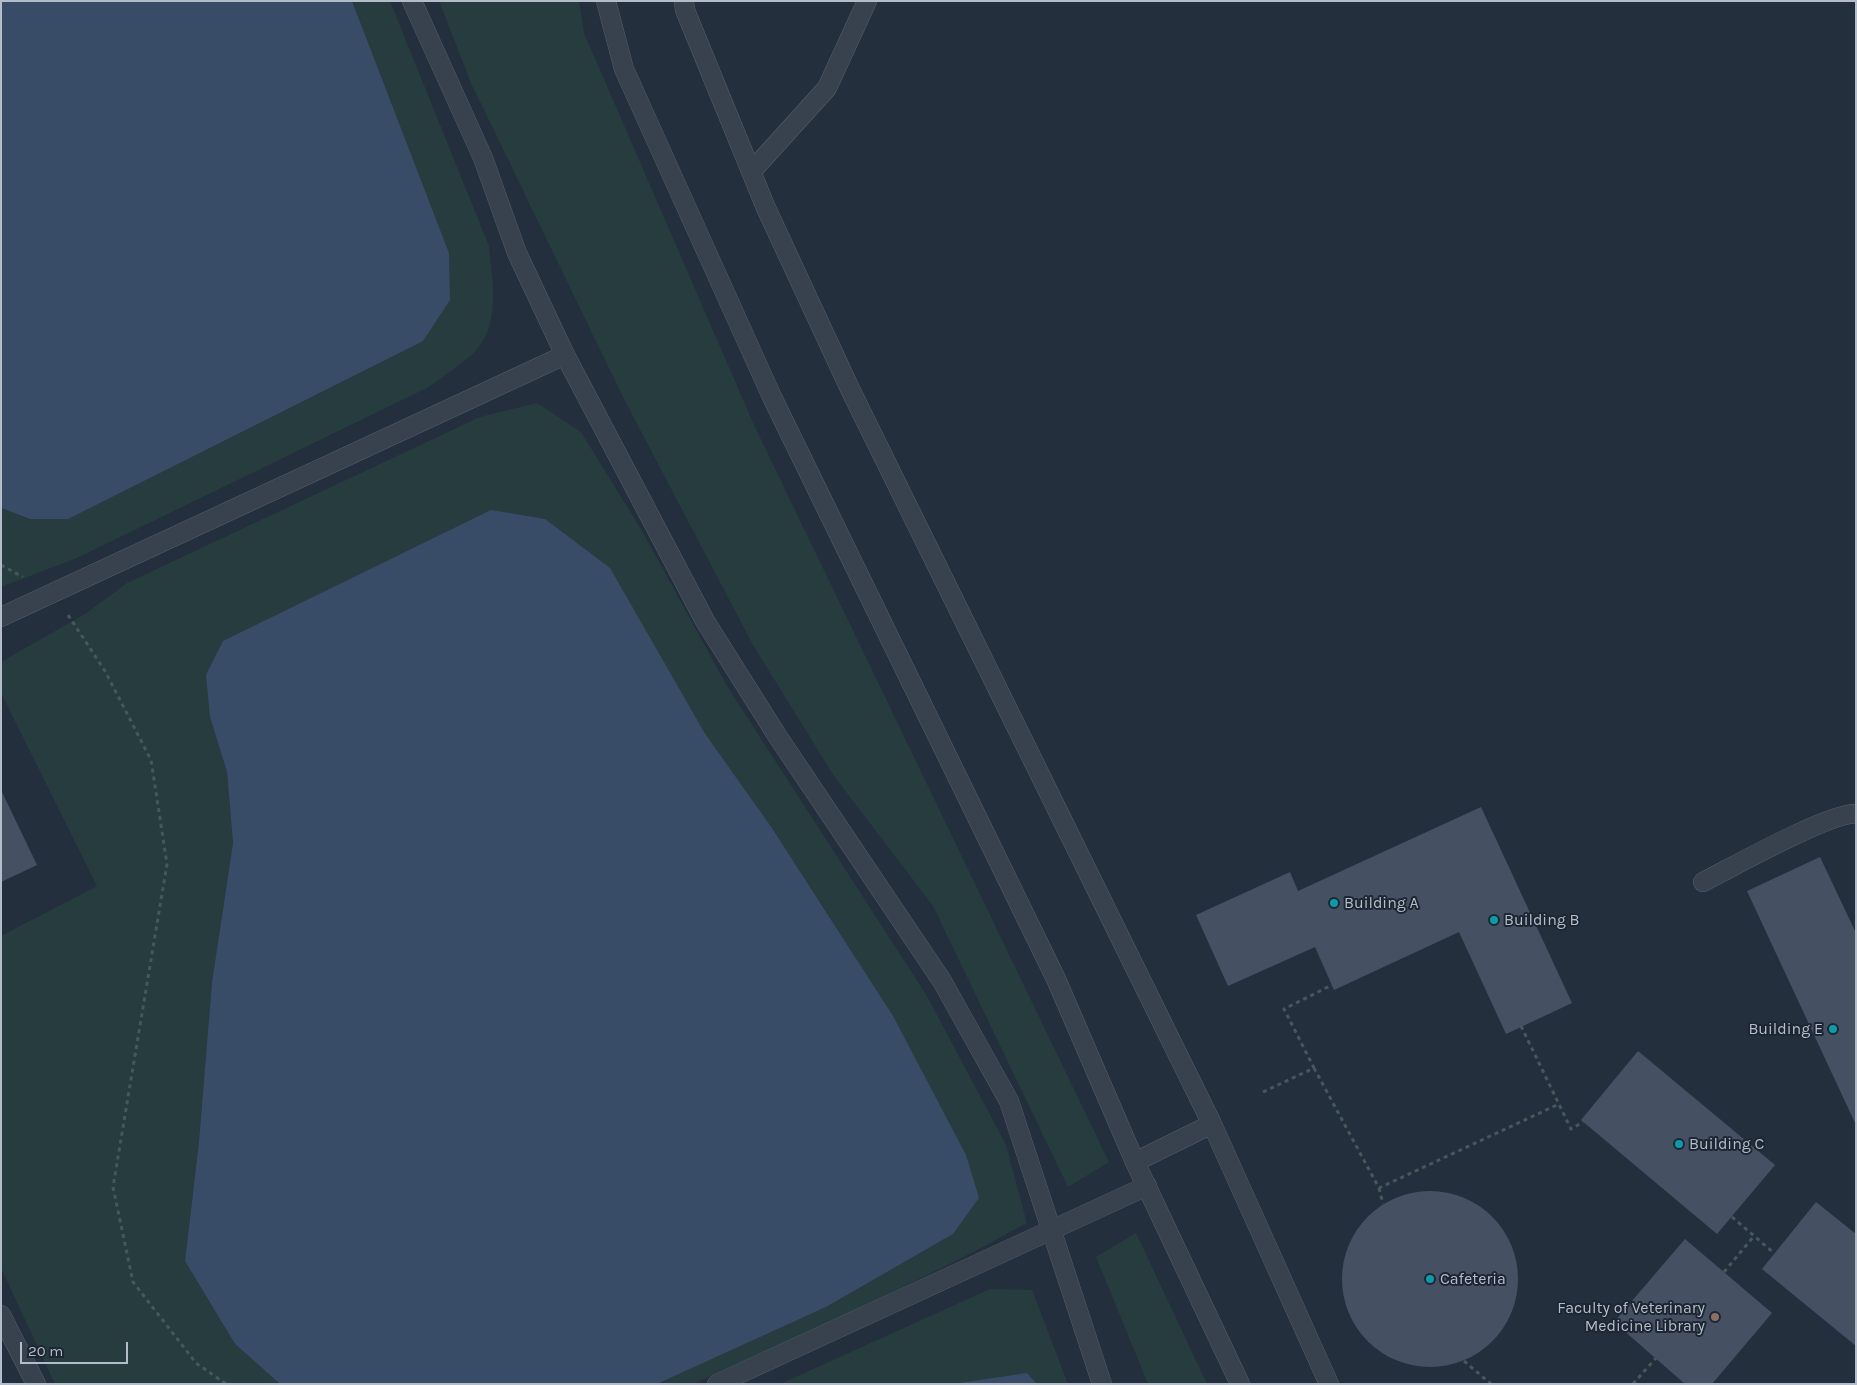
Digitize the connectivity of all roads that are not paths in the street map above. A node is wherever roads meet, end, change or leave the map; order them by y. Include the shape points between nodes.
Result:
1 (412, 1) edge
2 (606, 1) edge
3 (684, 1) edge
4 (867, 1) edge
5 (752, 172) junction
6 (565, 356) junction
7 (1, 617) edge
8 (1856, 814) edge
9 (1703, 882) dead end
10 (1212, 1124) junction
11 (1135, 1162) junction
12 (1147, 1186) junction
13 (1052, 1231) junction
14 (1, 1315) edge
15 (36, 1384) edge
16 (717, 1384) edge
17 (1102, 1384) edge
18 (1240, 1384) edge
19 (1329, 1384) edge

1 - 6 lane via 484,158 517,253
2 - 11 lane via 624,69 772,397 1056,980
3 - 5 lane
4 - 5 lane via 827,88
5 - 10 lane via 850,389
6 - 7 lane
6 - 13 lane via 705,621 778,738 942,981 1010,1100
8 - 9 lane via 1840,816 1778,843
10 - 11 lane
10 - 19 lane
11 - 12 lane
12 - 13 lane
12 - 18 lane
13 - 16 lane
13 - 17 lane
14 - 15 lane

